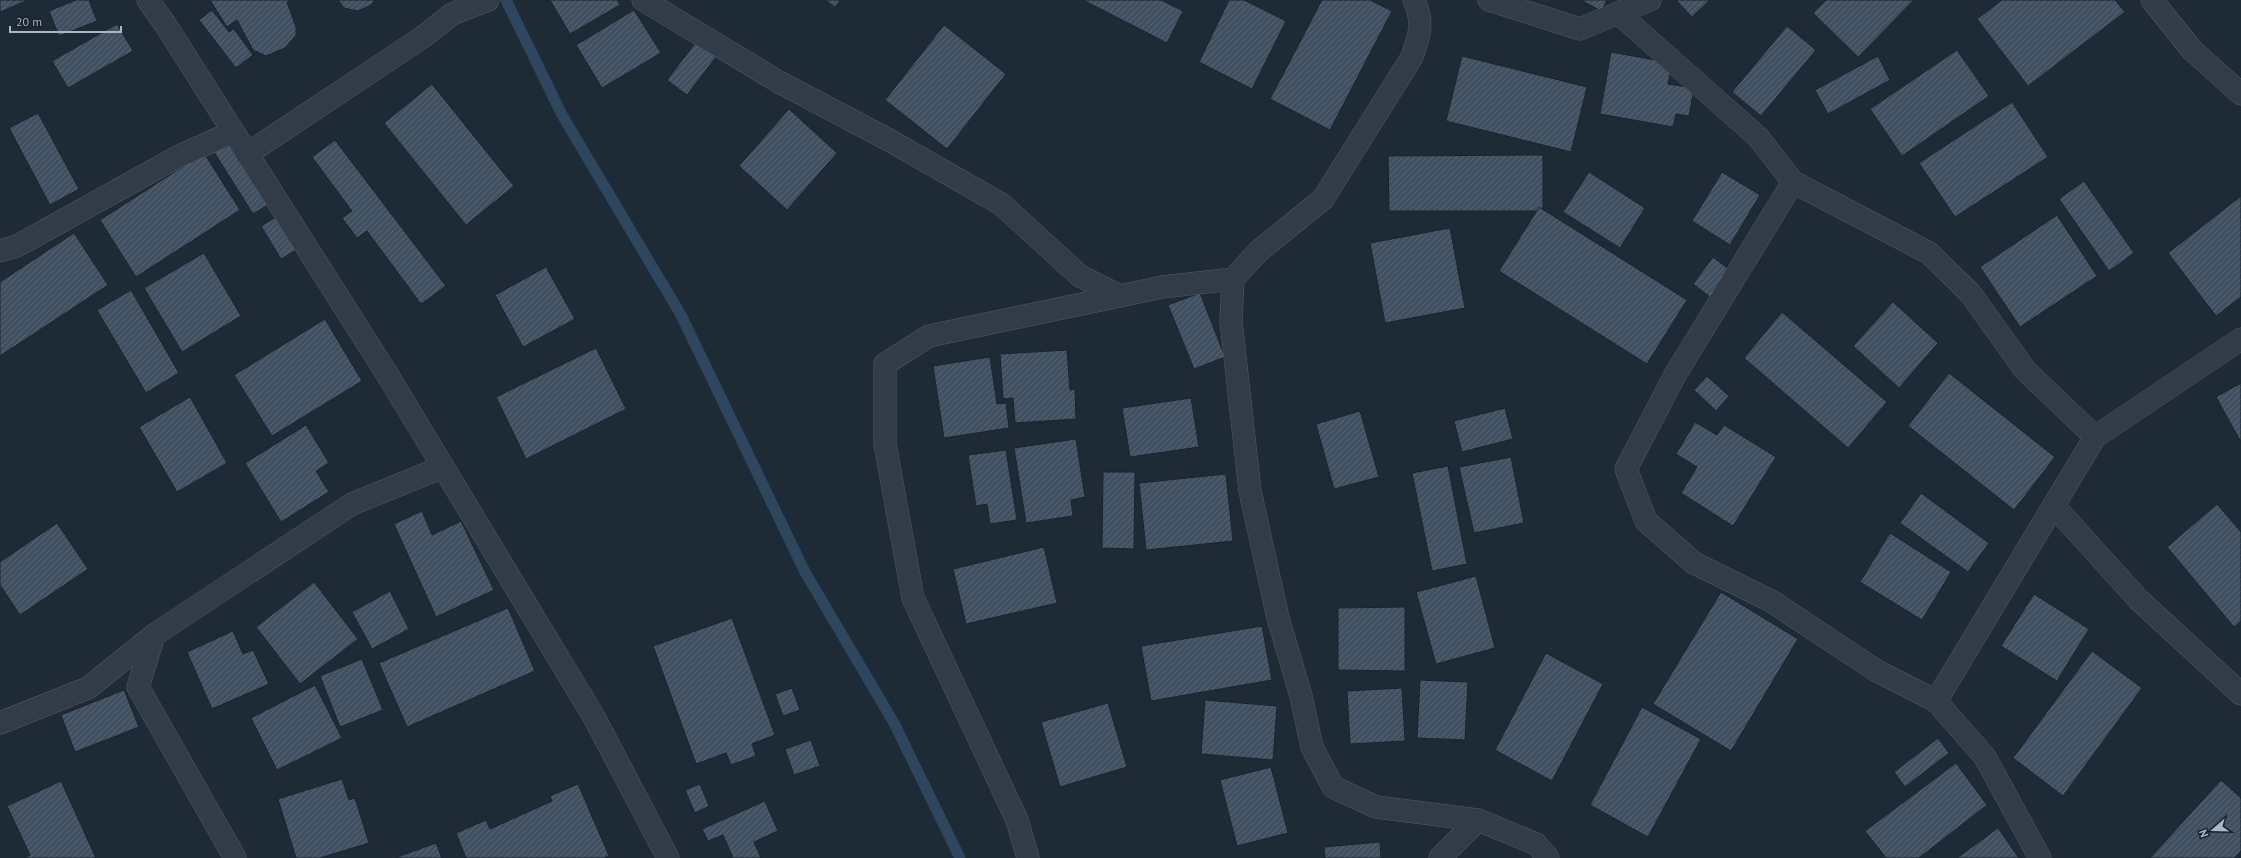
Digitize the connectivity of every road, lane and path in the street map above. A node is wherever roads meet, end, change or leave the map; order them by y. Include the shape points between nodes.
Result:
1 (148, 0) edge
2 (488, 0) edge
3 (642, 0) edge
4 (1414, 0) edge
5 (1489, 0) edge
6 (1650, 0) edge
7 (2153, 0) edge
8 (1618, 13) junction
9 (2241, 94) edge
10 (233, 132) junction
11 (247, 154) junction
12 (1793, 182) junction
13 (0, 251) edge
14 (1233, 279) junction
15 (1120, 296) junction
16 (2241, 340) edge
17 (2095, 437) junction
18 (443, 467) junction
19 (2054, 506) junction
20 (154, 635) junction
21 (2241, 694) edge
22 (1936, 701) junction
23 (0, 723) edge
24 (1478, 820) junction
25 (235, 858) edge
26 (668, 858) edge
27 (1028, 858) edge
28 (1440, 858) edge
29 (1548, 858) edge
30 (2040, 858) edge

1 - 10 street
2 - 11 street via 452,14 423,37
3 - 15 street via 780,82 1001,204 1080,276
4 - 14 street via 1420,15 1420,33 1412,57 1323,199 1259,251
5 - 8 street via 1580,29
6 - 8 street
7 - 9 street via 2192,50
8 - 12 street via 1758,137
10 - 11 street
10 - 13 street via 179,156 17,246
11 - 18 street
12 - 17 street via 1929,253 1970,293 2025,370
12 - 22 street via 1675,375 1626,469 1646,521 1694,563 1771,601 1877,671
14 - 15 street via 1162,287
14 - 24 street via 1231,321 1250,491 1278,618 1301,696 1312,748 1332,787 1376,807
15 - 27 street via 929,336 885,364 885,444 913,598 1017,820
16 - 17 street
17 - 19 street
18 - 20 street via 352,504
18 - 26 street via 594,717
19 - 21 street via 2139,600
19 - 22 street
20 - 23 street via 88,688
20 - 25 street via 138,687
22 - 30 street via 1985,757
24 - 28 street
24 - 29 street via 1536,844

